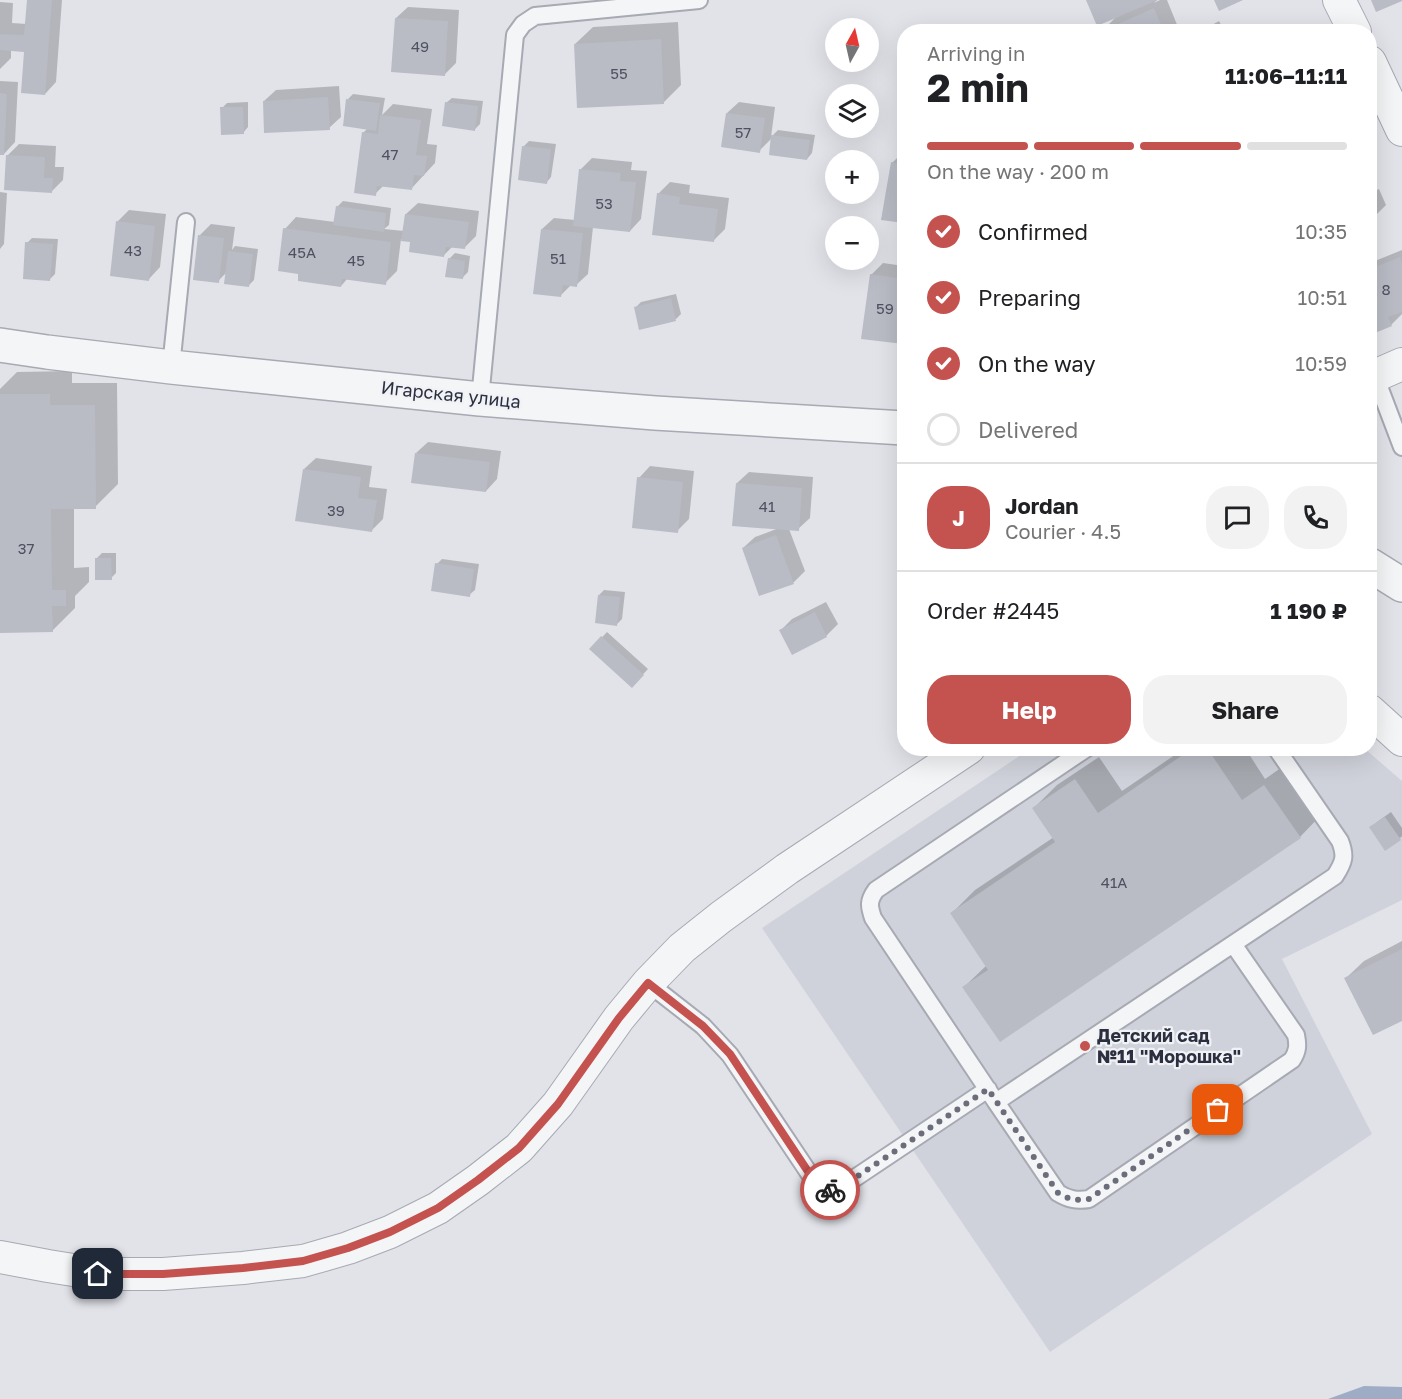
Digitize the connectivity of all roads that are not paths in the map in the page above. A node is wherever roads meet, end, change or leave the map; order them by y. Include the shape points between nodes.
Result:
1 (699, 0) edge
2 (1339, 0) edge
3 (1350, 24) edge
4 (1377, 77) edge
5 (1402, 130) edge
6 (186, 222) dead end
7 (0, 345) edge
8 (171, 367) junction
9 (1382, 373) edge
10 (480, 399) junction
11 (897, 428) edge
12 (1402, 447) edge
13 (1377, 569) edge
14 (1402, 585) edge
15 (1377, 717) edge
16 (1402, 740) edge
17 (957, 756) edge
18 (1075, 756) edge
19 (1282, 756) edge
20 (1233, 944) junction
21 (648, 983) junction
22 (992, 1095) junction
23 (0, 1257) edge

1 - 10 lane via 535,16 515,35
2 - 3 street
4 - 5 street
6 - 8 lane
7 - 8 street, Игарская улица
8 - 10 street, Игарская улица
9 - 12 lane
10 - 11 street, Игарская улица
13 - 14 street
15 - 16 street
17 - 21 street via 721,916
18 - 22 lane via 876,890 870,898 873,918
19 - 20 lane via 1340,841 1345,852 1342,865 1335,876
20 - 22 lane
20 - 22 lane via 1296,1035 1298,1052 1292,1060 1089,1199 1067,1198 1058,1193
21 - 22 lane via 703,1026 730,1054 817,1185 827,1191 843,1186
21 - 23 street via 558,1104 519,1148 438,1208 390,1232 303,1261 163,1274 98,1274

